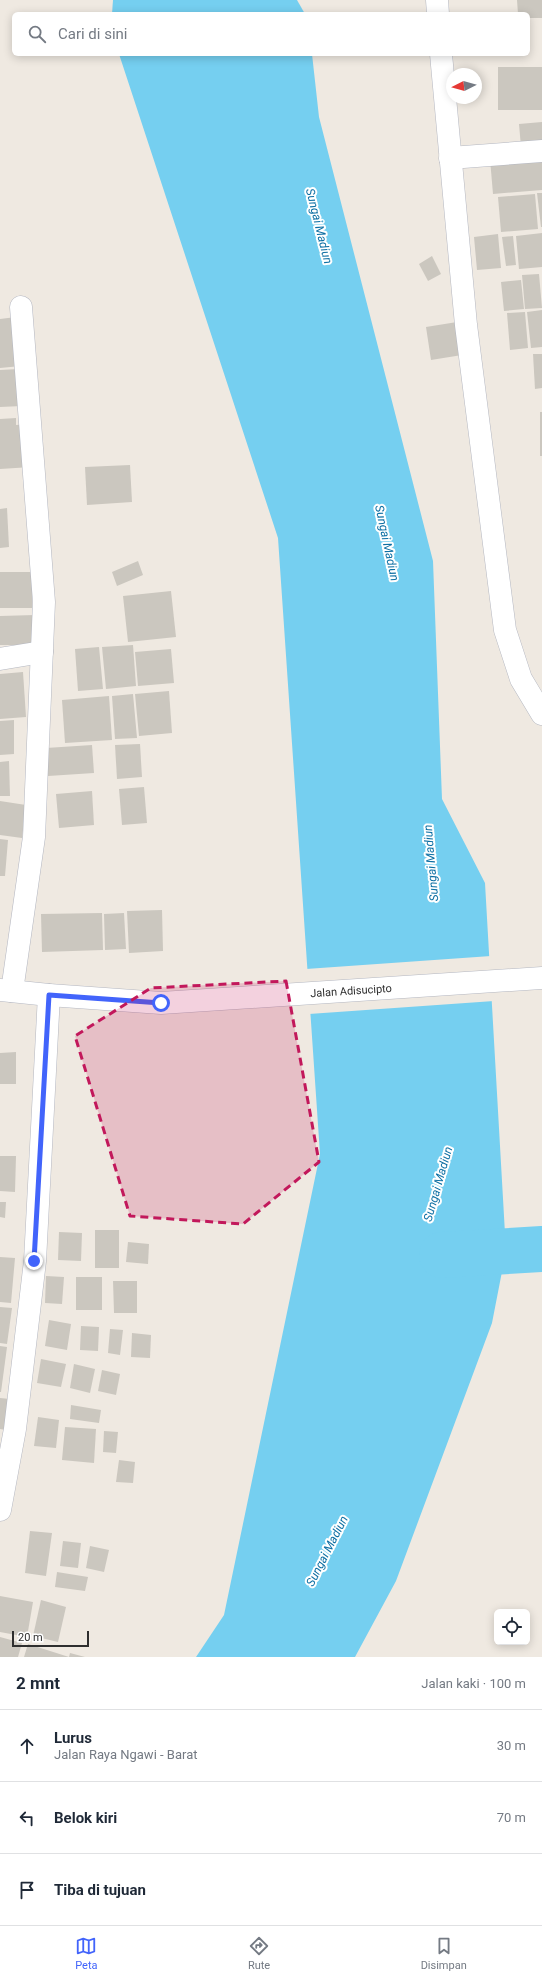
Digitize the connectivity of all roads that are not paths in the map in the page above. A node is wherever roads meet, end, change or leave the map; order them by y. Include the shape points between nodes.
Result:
1 (437, 0) edge
2 (438, 12) edge
3 (441, 56) edge
4 (542, 152) edge
5 (450, 158) junction
6 (21, 307) dead end
7 (42, 652) junction
8 (0, 659) edge
9 (542, 714) edge
10 (542, 978) edge
11 (6, 991) edge
12 (49, 995) junction
13 (0, 1510) edge

1 - 2 street
3 - 5 street
4 - 5 street
5 - 9 street via 466,325 505,630 521,679
6 - 7 street via 44,602
7 - 8 street
7 - 11 street via 34,837
10 - 12 street, Jalan Adisucipto via 161,1003
11 - 12 street, Jalan Adisucipto
12 - 13 street via 34,1261 15,1429

